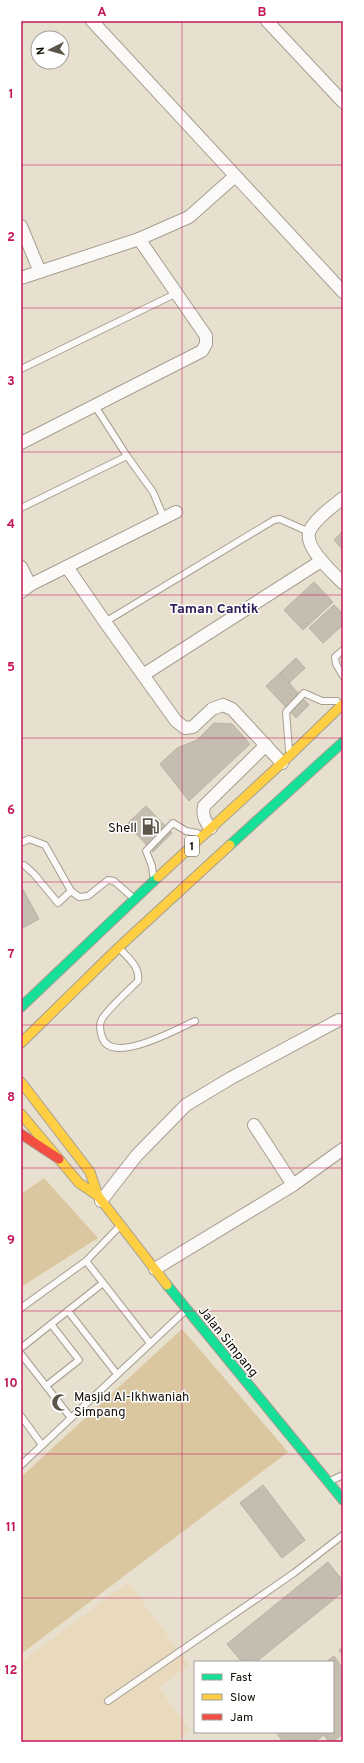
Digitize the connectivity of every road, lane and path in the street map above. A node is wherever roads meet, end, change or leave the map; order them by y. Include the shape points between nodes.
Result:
1 (92, 21) edge
2 (267, 21) edge
3 (343, 102) edge
4 (235, 176) junction
5 (21, 226) edge
6 (139, 239) junction
7 (40, 272) junction
8 (21, 278) edge
9 (343, 292) edge
10 (177, 293) junction
11 (21, 369) edge
12 (95, 406) junction
13 (21, 444) edge
14 (126, 456) junction
15 (343, 498) edge
16 (21, 508) edge
17 (176, 512) dead end
18 (164, 518) junction
19 (309, 532) junction
20 (321, 561) junction
21 (67, 566) junction
22 (21, 567) edge
23 (343, 583) edge
24 (26, 589) edge
25 (105, 622) junction
26 (343, 650) edge
27 (143, 675) junction
28 (343, 676) edge
29 (343, 702) edge
30 (343, 742) edge
31 (266, 745) junction
32 (285, 759) junction
33 (209, 830) junction
34 (21, 843) edge
35 (21, 865) edge
36 (153, 882) junction
37 (71, 891) junction
38 (134, 898) junction
39 (119, 947) junction
40 (40, 988) junction
41 (21, 995) edge
42 (21, 1006) edge
43 (339, 1020) dead end
44 (195, 1021) dead end
45 (21, 1043) edge
46 (21, 1082) edge
47 (21, 1114) edge
48 (254, 1125) dead end
49 (21, 1134) edge
50 (343, 1149) edge
51 (59, 1159) junction
52 (293, 1184) junction
53 (100, 1198) junction
54 (121, 1225) junction
55 (86, 1261) junction
56 (155, 1269) junction
57 (103, 1283) junction
58 (21, 1308) edge
59 (186, 1309) junction
60 (68, 1311) junction
61 (51, 1324) junction
62 (150, 1343) junction
63 (21, 1348) edge
64 (21, 1354) edge
65 (117, 1374) junction
66 (46, 1386) junction
67 (21, 1416) edge
68 (71, 1418) junction
69 (42, 1445) junction
70 (21, 1465) edge
71 (343, 1475) edge
72 (328, 1482) junction
73 (343, 1500) edge
74 (343, 1535) edge
75 (108, 1701) dead end

1 - 4 street
2 - 3 street
4 - 6 street via 189,217
4 - 9 street
5 - 7 street
6 - 7 street
6 - 10 street
7 - 8 street
10 - 11 lane
10 - 12 street via 206,336 206,344 202,351
12 - 13 street
12 - 14 lane
14 - 16 lane
14 - 18 lane via 153,492
15 - 19 street via 313,525
17 - 18 street
18 - 21 street
19 - 20 street via 309,542
19 - 25 lane via 280,519 274,520
20 - 23 street
20 - 27 street
21 - 24 street
21 - 25 street
22 - 24 street
25 - 27 street
26 - 28 lane via 335,657
27 - 31 street via 176,721 185,728 193,727 212,709 222,705 232,709
29 - 32 main road, 1
29 - 32 lane via 322,701 304,693 286,712
30 - 39 main road, 1
31 - 32 street
31 - 33 street via 204,806 202,814
32 - 33 main road, 1
33 - 36 main road, 1
33 - 36 lane via 186,832 173,823 146,851 152,866
34 - 37 lane via 29,839 45,845
35 - 37 lane via 34,874 58,903
36 - 38 main road, 1
37 - 38 lane via 79,897 88,896 108,880 114,881
38 - 40 main road, 1
39 - 44 lane via 137,968 138,981 102,1019 100,1031 103,1041 112,1047 138,1046
39 - 45 main road, 1
40 - 41 main road
40 - 42 main road, 1
43 - 53 street via 186,1105
46 - 53 main road via 90,1172
47 - 51 main road
48 - 52 street
49 - 51 main road
50 - 52 street
51 - 53 main road via 79,1183
52 - 56 street
53 - 54 main road, Jalan Simpang
54 - 55 lane
54 - 56 main road, Jalan Simpang
55 - 57 lane
55 - 58 lane
56 - 59 main road, Jalan Simpang
57 - 60 lane
57 - 62 lane
59 - 62 lane
59 - 72 main road, Jalan Simpang
60 - 61 lane
60 - 65 lane
61 - 63 lane
61 - 66 lane via 79,1360
62 - 65 lane
64 - 66 lane
65 - 68 lane
66 - 68 lane
67 - 69 lane
68 - 69 lane
69 - 70 lane
71 - 72 lane
72 - 73 main road, Jalan Simpang
74 - 75 lane via 294,1573

